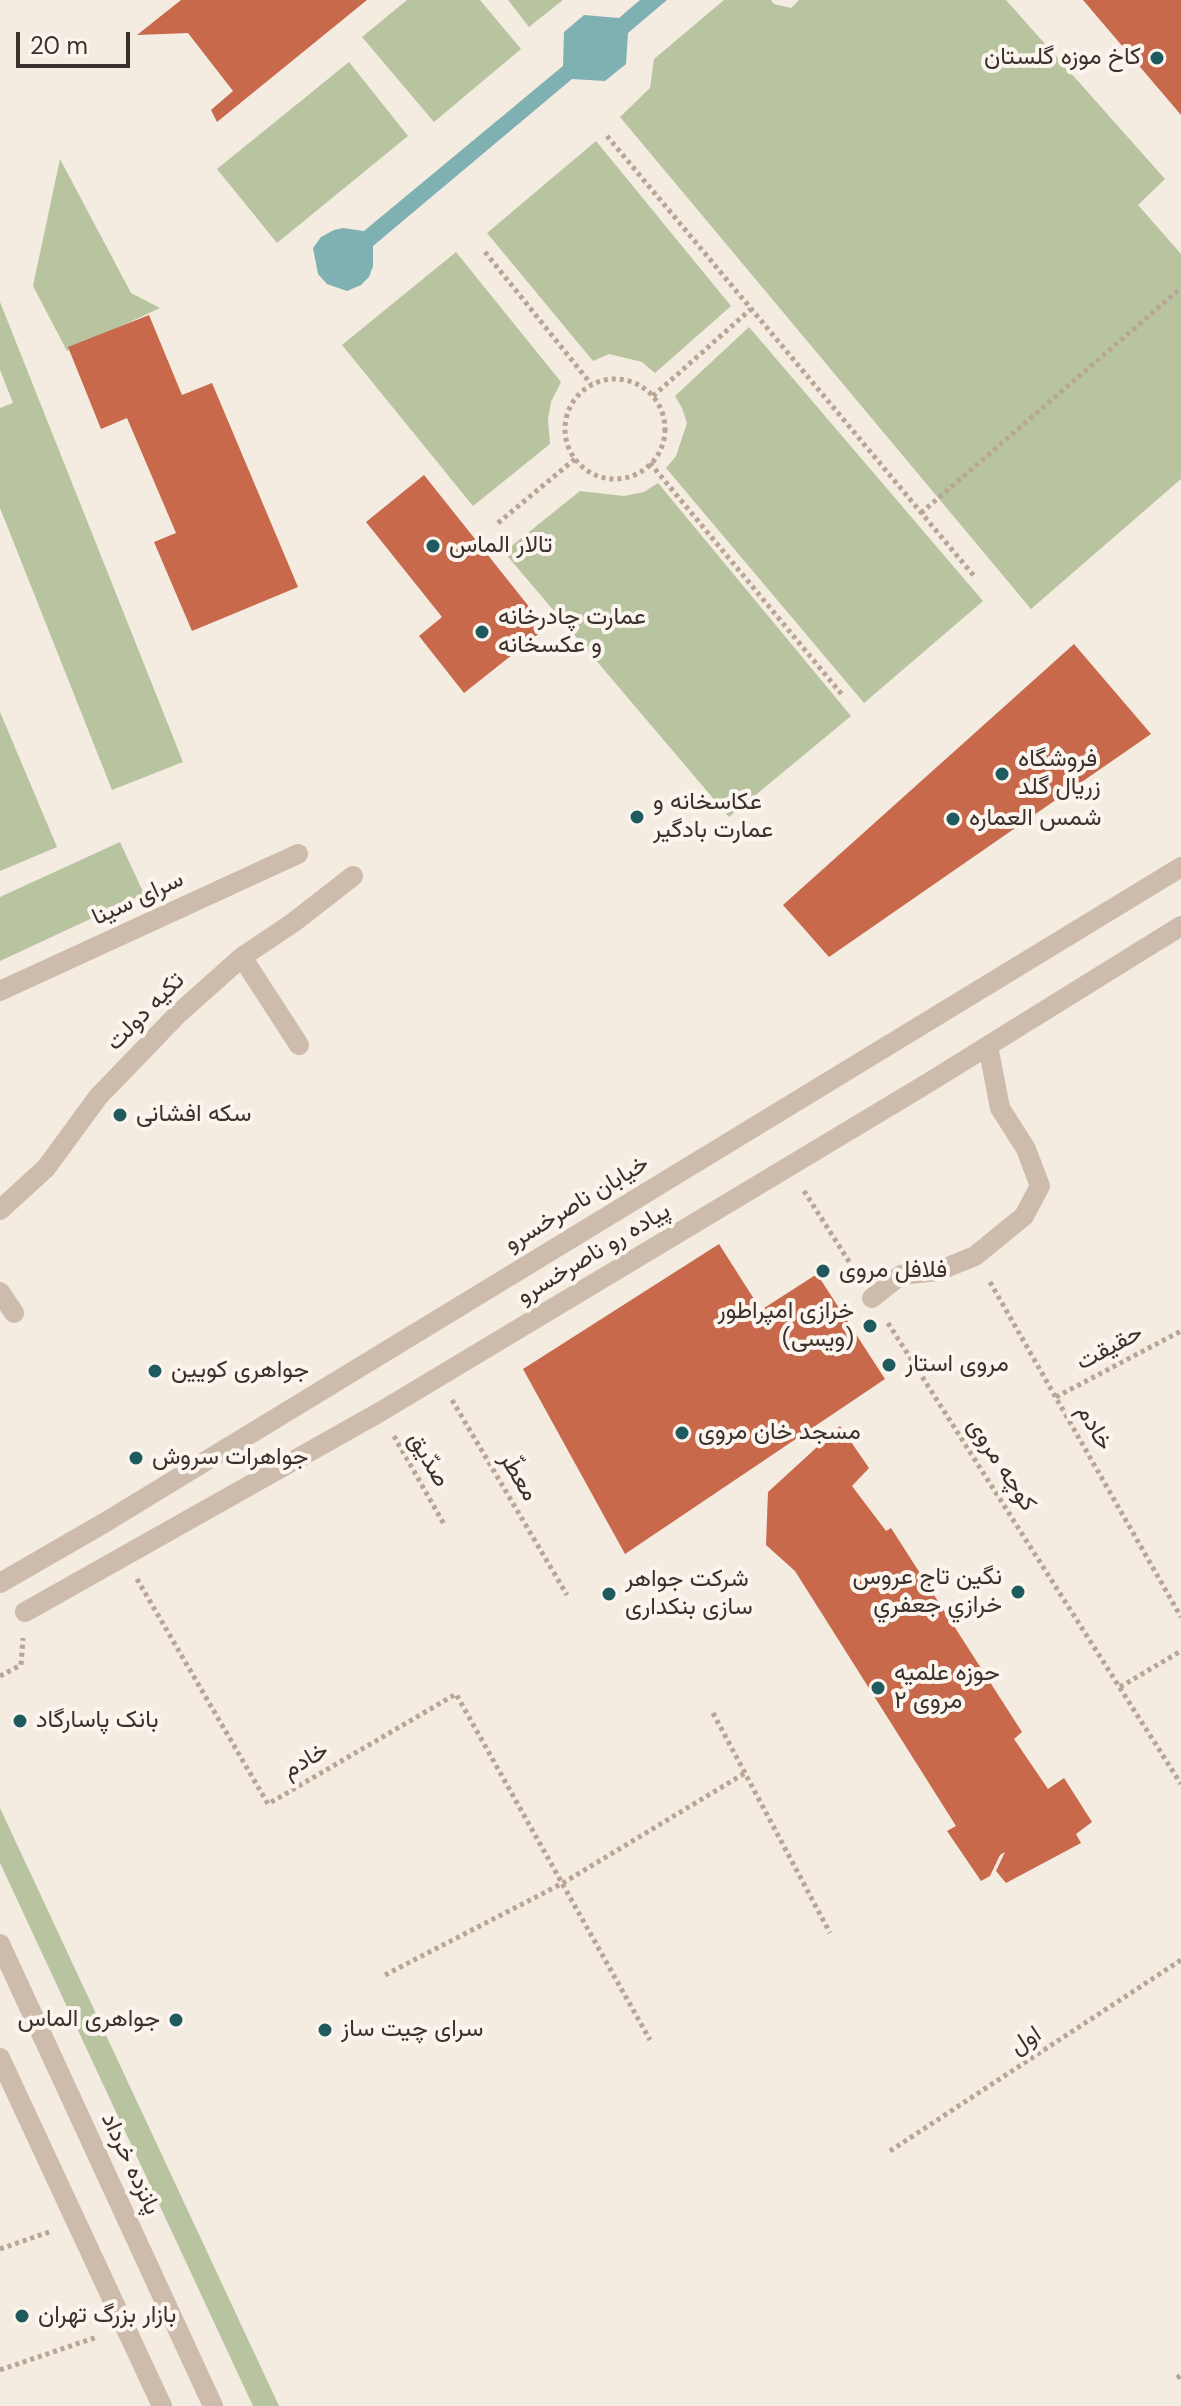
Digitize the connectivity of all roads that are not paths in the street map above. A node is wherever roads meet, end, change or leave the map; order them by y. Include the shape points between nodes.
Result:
1 (298, 854) dead end
2 (1181, 867) edge
3 (353, 876) dead end
4 (1181, 926) edge
5 (242, 957) junction
6 (0, 991) edge
7 (299, 1045) dead end
8 (988, 1046) junction
9 (0, 1210) edge
10 (0, 1292) edge
11 (872, 1298) road end
12 (14, 1313) dead end
13 (0, 1583) edge
14 (25, 1612) dead end
15 (0, 1944) edge
16 (0, 2058) edge
17 (162, 2406) edge
18 (213, 2406) edge

1 - 6 street, سرای سینا
2 - 13 street, خیابان ناصرخسرو
3 - 5 street, تکیه دولت
4 - 8 street, پیاده رو ناصرخسرو
5 - 7 street
5 - 9 street, تکیه دولت via 119,1075 46,1168
8 - 11 street via 1000,1108 1026,1149 1040,1186 1024,1216 975,1256 938,1271 901,1275
8 - 14 street, پیاده رو ناصرخسرو via 380,1412
10 - 12 street
15 - 18 street, پانزده خرداد
16 - 17 street

